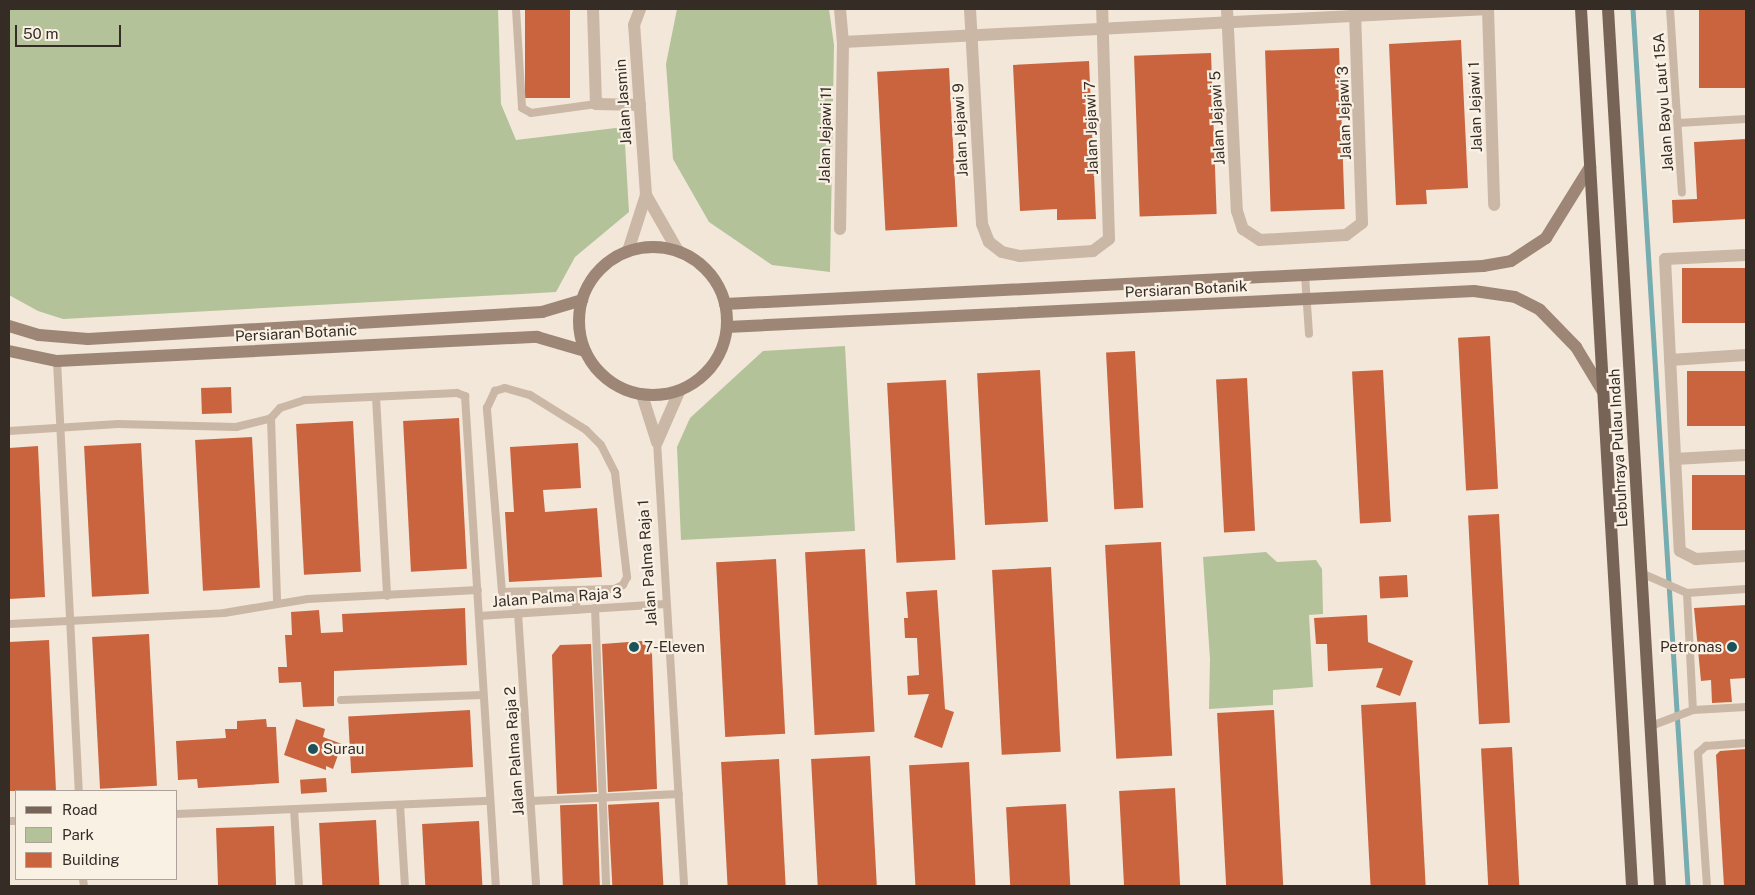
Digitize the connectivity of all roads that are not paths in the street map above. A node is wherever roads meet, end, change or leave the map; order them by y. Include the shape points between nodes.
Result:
1 (516, 9) edge
2 (593, 9) edge
3 (632, 9) edge
4 (640, 9) edge
5 (840, 9) edge
6 (970, 9) edge
7 (1102, 9) edge
8 (1227, 9) edge
9 (1488, 9) edge
10 (1581, 9) edge
11 (1608, 9) edge
12 (1670, 9) edge
13 (1356, 12) edge
14 (1228, 22) junction
15 (634, 25) junction
16 (1104, 30) junction
17 (971, 34) junction
18 (843, 42) junction
19 (596, 104) junction
20 (640, 105) junction
21 (1746, 119) edge
22 (1678, 123) junction
23 (1590, 167) junction
24 (1682, 193) dead end
25 (646, 195) junction
26 (1494, 205) dead end
27 (1237, 212) joint
28 (982, 224) joint
29 (840, 229) dead end
30 (628, 251) junction
31 (678, 251) junction
32 (1746, 255) edge
33 (1305, 275) junction
34 (1308, 299) junction
35 (582, 300) junction
36 (725, 304) junction
37 (9, 326) edge
38 (727, 326) junction
39 (1309, 334) dead end
40 (9, 351) edge
41 (584, 351) junction
42 (1746, 355) edge
43 (1670, 360) junction
44 (57, 361) junction
45 (1602, 390) junction
46 (678, 392) junction
47 (642, 395) junction
48 (376, 396) junction
49 (271, 418) junction
50 (60, 429) junction
51 (9, 431) edge
52 (657, 442) junction
53 (1746, 455) edge
54 (1675, 459) junction
55 (1746, 556) edge
56 (1642, 573) junction
57 (1746, 589) edge
58 (478, 590) junction
59 (574, 591) junction
60 (1684, 592) junction
61 (387, 596) junction
62 (277, 604) junction
63 (666, 604) junction
64 (596, 608) junction
65 (577, 610) junction
66 (518, 614) junction
67 (479, 616) junction
68 (70, 622) junction
69 (9, 624) edge
70 (483, 695) junction
71 (341, 700) dead end
72 (1746, 707) edge
73 (1690, 711) junction
74 (1651, 726) junction
75 (1746, 743) edge
76 (79, 790) edge
77 (678, 794) junction
78 (603, 798) junction
79 (490, 801) junction
80 (531, 801) junction
81 (400, 805) junction
82 (294, 809) junction
83 (178, 814) edge
84 (299, 886) edge
85 (405, 886) edge
86 (496, 886) edge
87 (536, 886) edge
88 (606, 886) edge
89 (684, 886) edge
90 (1632, 886) edge
91 (1660, 886) edge
92 (1707, 886) edge

1 - 19 lane via 522,108 531,113
2 - 19 street
3 - 15 street
4 - 15 street, Jalan Jasmin
5 - 18 street, Jalan Jejawi 11
6 - 17 street, Jalan Jejawi 9
7 - 16 street, Jalan Jejawi 7
8 - 14 street, Jalan Jejawi 5
9 - 13 street
9 - 26 street, Jalan Jejawi 1
10 - 23 main road, Lebuhraya Pulau Indah
11 - 56 main road, Lebuhraya Pulau Indah
12 - 22 lane, Jalan Bayu Laut 15A
13 - 14 street
13 - 27 street, Jalan Jejawi 3 via 1362,223 1346,236 1260,240 1242,229
14 - 16 street
14 - 27 street, Jalan Jejawi 5
15 - 20 street, Jalan Jasmin
16 - 17 street
16 - 28 street, Jalan Jejawi 7 via 1111,225 1102,248 1020,256 1002,252 989,242
17 - 18 street
17 - 28 street, Jalan Jejawi 9
18 - 29 street, Jalan Jejawi 11
19 - 20 street
20 - 25 street, Jalan Jasmin
21 - 22 lane
22 - 24 lane, Jalan Bayu Laut 15A
23 - 33 main road via 1546,238 1511,261 1483,266
23 - 45 main road, Lebuhraya Pulau Indah
25 - 30 street, Jalan Jasmin
25 - 31 street, Jalan Jasmin
30 - 31 main road via 644,247
30 - 35 main road via 602,268
31 - 36 main road via 708,272
32 - 43 street via 1664,259
33 - 34 lane
33 - 36 main road
34 - 38 main road, Persiaran Botanik
34 - 39 lane
34 - 45 main road, Persiaran Botanik via 1474,291 1515,297 1557,323
35 - 37 main road, Persiaran Botanic via 542,312 88,339 39,334
35 - 41 main road via 579,317
36 - 38 main road
38 - 46 main road via 723,348 712,366 697,382
40 - 44 main road, Persiaran Botanic
41 - 44 main road, Persiaran Botanic via 537,337
41 - 47 main road via 608,381
42 - 43 street
43 - 54 street
44 - 50 lane
45 - 90 main road, Lebuhraya Pulau Indah
46 - 47 main road
46 - 52 street, Jalan Palma Raja 1
47 - 52 street
48 - 49 lane via 305,400 280,408
48 - 58 lane via 457,393 465,396
48 - 61 lane
49 - 50 lane via 236,427 118,424
49 - 62 lane
50 - 51 lane
50 - 68 lane
52 - 63 lane, Jalan Palma Raja 1
53 - 54 street
54 - 55 street via 1680,551 1696,559
56 - 60 lane
56 - 74 main road, Lebuhraya Pulau Indah
57 - 60 lane
58 - 61 lane
58 - 67 lane
59 - 59 lane via 508,594 499,586 487,408 495,391 504,388 530,395 586,430 600,445 615,473 627,577 614,589
59 - 65 lane
60 - 73 lane via 1692,632
61 - 62 lane
62 - 68 lane via 224,613
63 - 64 lane, Jalan Palma Raja 3
63 - 77 lane, Jalan Palma Raja 1
64 - 65 lane, Jalan Palma Raja 3
64 - 78 lane
65 - 66 lane, Jalan Palma Raja 3
66 - 67 lane, Jalan Palma Raja 3
66 - 80 lane, Jalan Palma Raja 2
67 - 70 lane
68 - 69 lane
68 - 76 lane
70 - 71 lane
70 - 79 lane
72 - 73 lane
73 - 74 lane
74 - 91 main road, Lebuhraya Pulau Indah
75 - 92 lane via 1706,746 1698,754
77 - 78 lane
77 - 89 lane, Jalan Palma Raja 1
78 - 80 lane
78 - 88 lane
79 - 81 lane
79 - 86 lane
80 - 87 lane, Jalan Palma Raja 2
81 - 82 lane
81 - 85 lane
82 - 83 lane
82 - 84 lane

